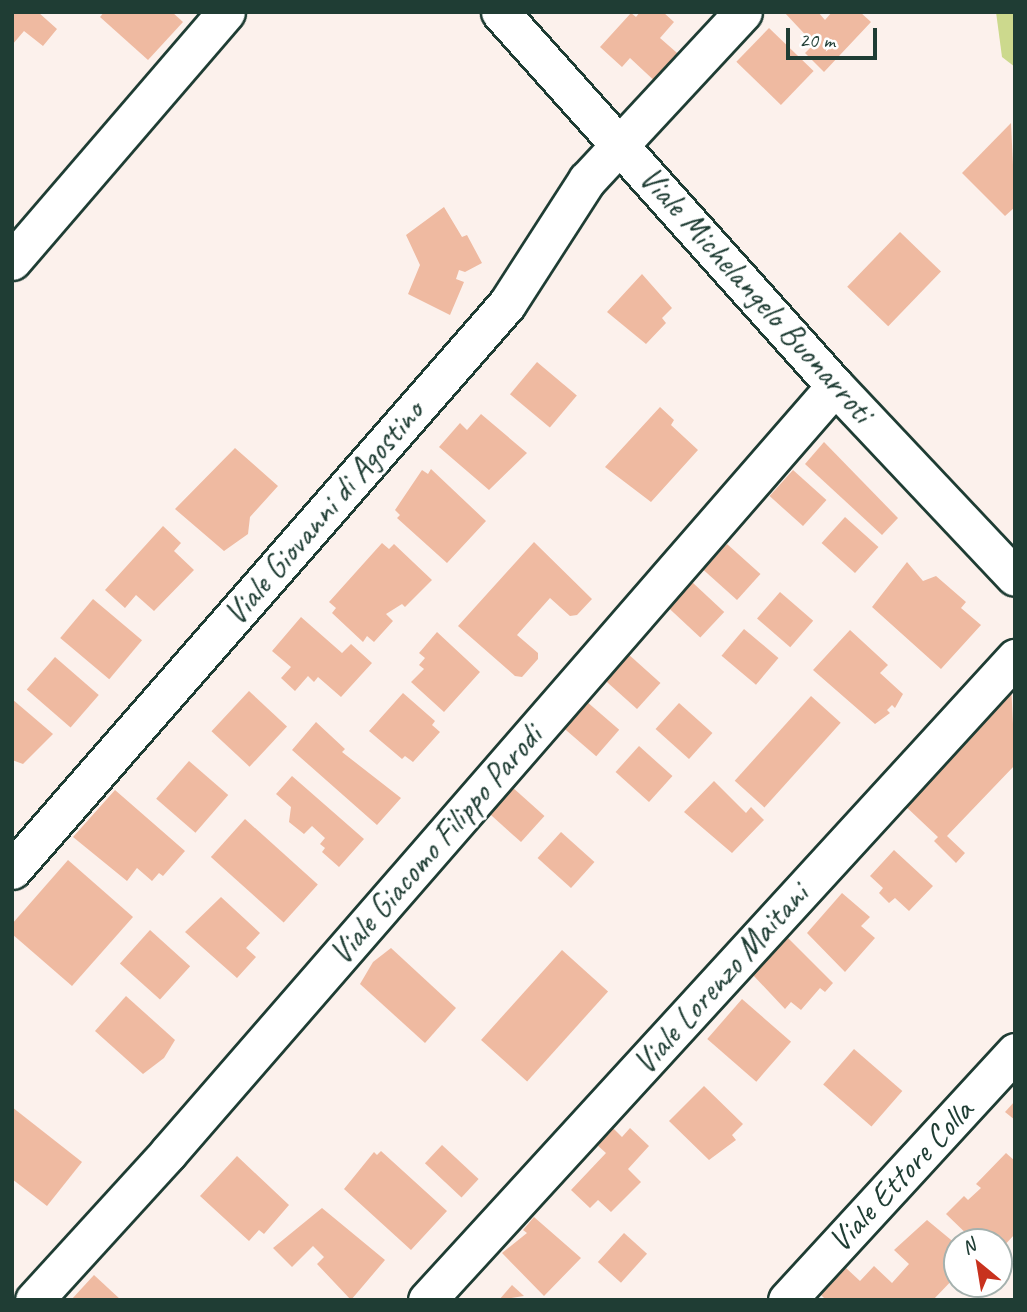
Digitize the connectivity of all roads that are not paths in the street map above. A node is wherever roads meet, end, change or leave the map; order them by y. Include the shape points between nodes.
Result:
1 (226, 12) edge
2 (500, 12) edge
3 (743, 12) edge
4 (623, 146) junction
5 (12, 261) edge
6 (835, 386) junction
7 (1015, 577) edge
8 (1015, 658) edge
9 (12, 870) edge
10 (1015, 1052) edge
11 (34, 1300) edge
12 (427, 1300) edge
13 (787, 1300) edge

1 - 5 street
2 - 4 street, Viale Michelangelo Buonarroti
3 - 4 street, Viale Giovanni di Agostino
4 - 6 street, Viale Michelangelo Buonarroti
4 - 9 street, Viale Giovanni di Agostino via 572,200 506,304
6 - 7 street, Viale Michelangelo Buonarroti
6 - 11 street, Viale Giacomo Filippo Parodi via 168,1153
8 - 12 street, Viale Lorenzo Maitani
10 - 13 street, Viale Ettore Colla

